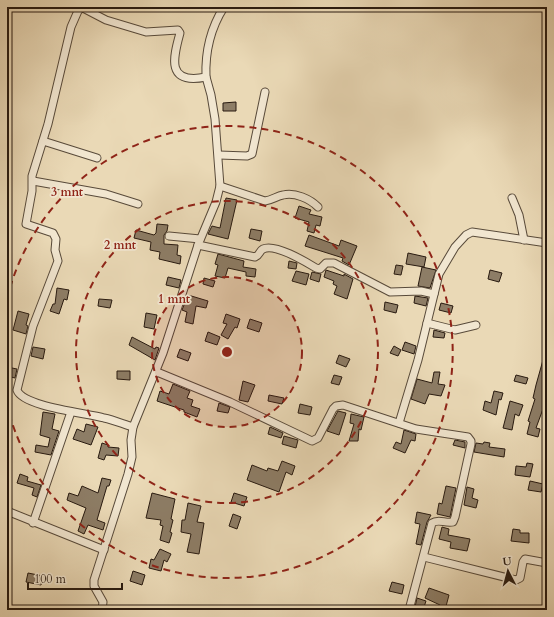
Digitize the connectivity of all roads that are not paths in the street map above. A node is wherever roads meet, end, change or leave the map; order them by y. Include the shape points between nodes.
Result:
1 (82, 7) edge
2 (224, 7) edge
3 (206, 78) junction
4 (265, 92) dead end
5 (43, 141) junction
6 (219, 155) junction
7 (97, 158) dead end
8 (33, 181) junction
9 (220, 186) junction
10 (512, 198) dead end
11 (138, 204) dead end
12 (318, 207) dead end
13 (169, 236) dead end
14 (524, 240) junction
15 (199, 242) junction
16 (547, 243) edge
17 (434, 294) junction
18 (427, 323) junction
19 (476, 325) dead end
20 (157, 372) junction
21 (72, 412) junction
22 (399, 423) junction
23 (133, 427) junction
24 (7, 511) edge
25 (33, 523) junction
26 (104, 550) junction
27 (424, 557) junction
28 (547, 563) edge
29 (102, 610) edge
30 (409, 610) edge

1 - 3 street via 106,20 146,32 178,30 180,33 173,62 175,67 184,76
1 - 5 street via 71,27
2 - 3 street via 217,18 208,45
3 - 6 street via 211,95
4 - 6 street via 252,154
5 - 7 street
5 - 8 street via 32,176
6 - 9 street
8 - 11 street via 106,194
8 - 21 street via 26,224 53,232 58,261 33,326 17,390 22,397
9 - 12 street via 265,201 292,194 313,202
9 - 15 street
10 - 14 street via 519,215
13 - 15 street
14 - 16 street
14 - 17 street via 472,232 466,235 446,261 439,274
15 - 17 street via 255,257 264,248 270,248 291,254 320,269 326,263 334,263 390,292 421,291
15 - 20 street
17 - 18 street
18 - 19 street via 455,330
18 - 22 street
20 - 22 street via 230,402 312,441 318,438 333,409 339,405
20 - 23 street
21 - 23 street
21 - 25 street
22 - 27 street via 416,429 468,436 471,441 453,522 439,520 432,523
23 - 26 street via 132,457
24 - 25 street
25 - 26 street
26 - 29 street via 94,580 94,586 103,602
27 - 28 street via 516,580 520,578 525,559
27 - 30 street

